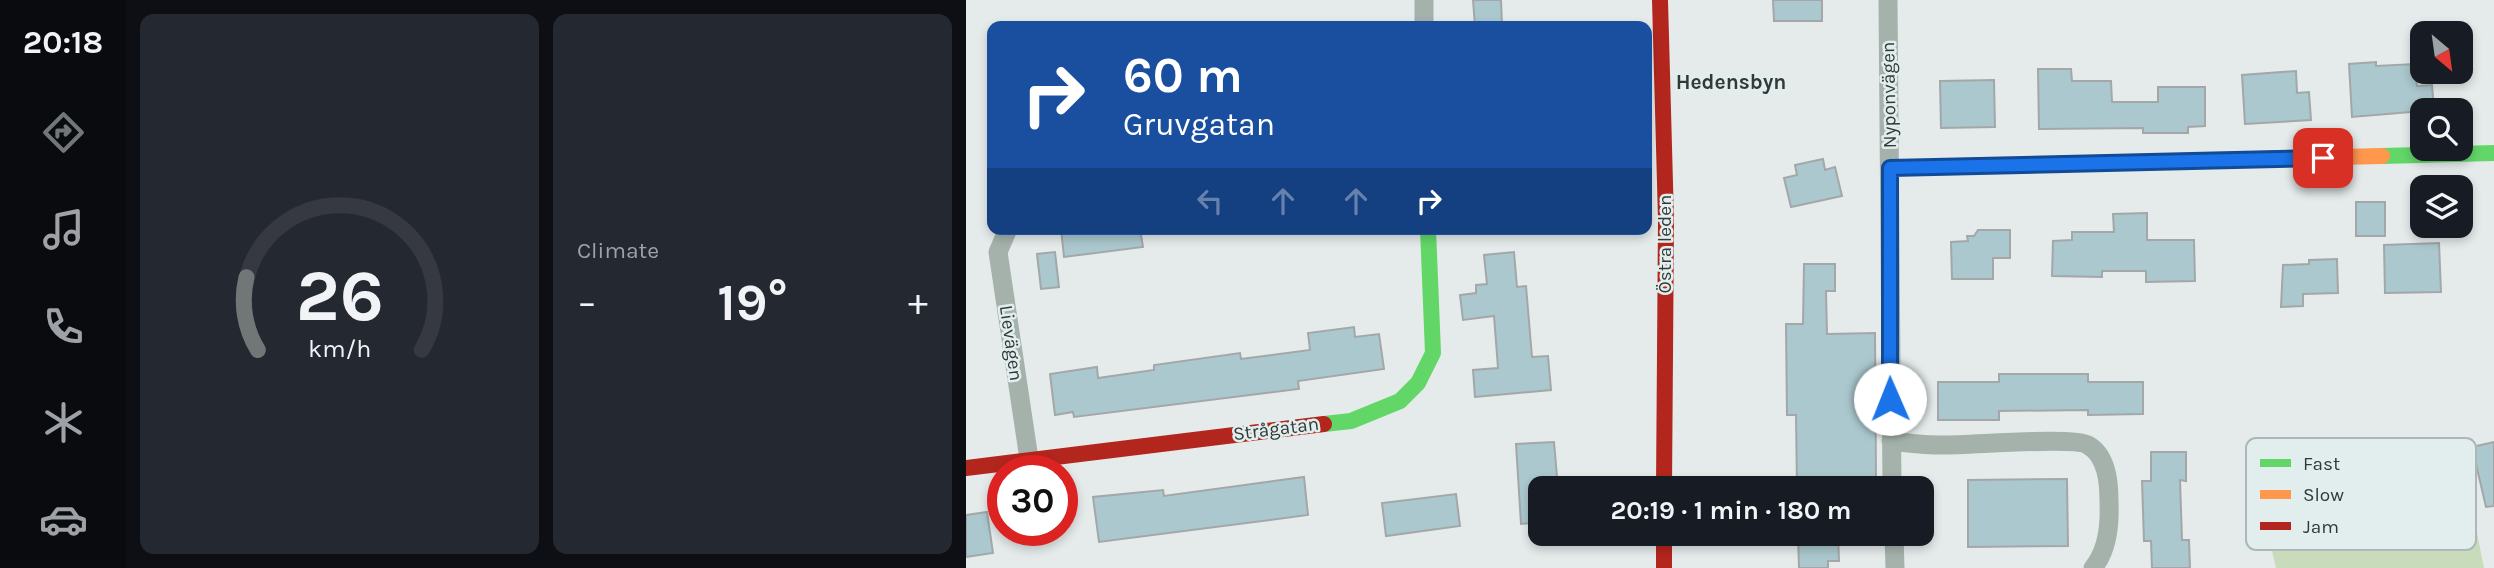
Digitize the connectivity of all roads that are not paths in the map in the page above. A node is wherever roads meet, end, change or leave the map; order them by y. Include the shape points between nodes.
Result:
1 (1424, 0) edge
2 (1660, 0) edge
3 (1888, 0) edge
4 (1424, 21) edge
5 (2494, 153) edge
6 (1890, 168) junction
7 (1005, 235) edge
8 (1428, 235) edge
9 (1891, 441) junction
10 (1028, 455) edge
11 (1063, 455) edge
12 (987, 465) edge
13 (966, 468) edge
14 (1664, 476) edge
15 (1892, 476) edge
16 (1664, 546) edge
17 (1894, 546) edge
18 (1664, 568) edge
19 (1895, 568) edge
20 (2093, 568) edge

1 - 4 street
2 - 14 street, Östra leden via 1666,220
3 - 6 street, Nyponvägen
5 - 6 street
6 - 9 street, Nyponvägen
7 - 10 street, Lievägen via 998,252
8 - 11 street, Strågatan via 1433,353 1418,383 1400,401 1351,421
9 - 15 street, Nyponvägen
9 - 20 street via 1939,445 2087,443 2100,456 2107,474 2109,500 2109,532
12 - 13 street, Strågatan
16 - 18 street
17 - 19 street

